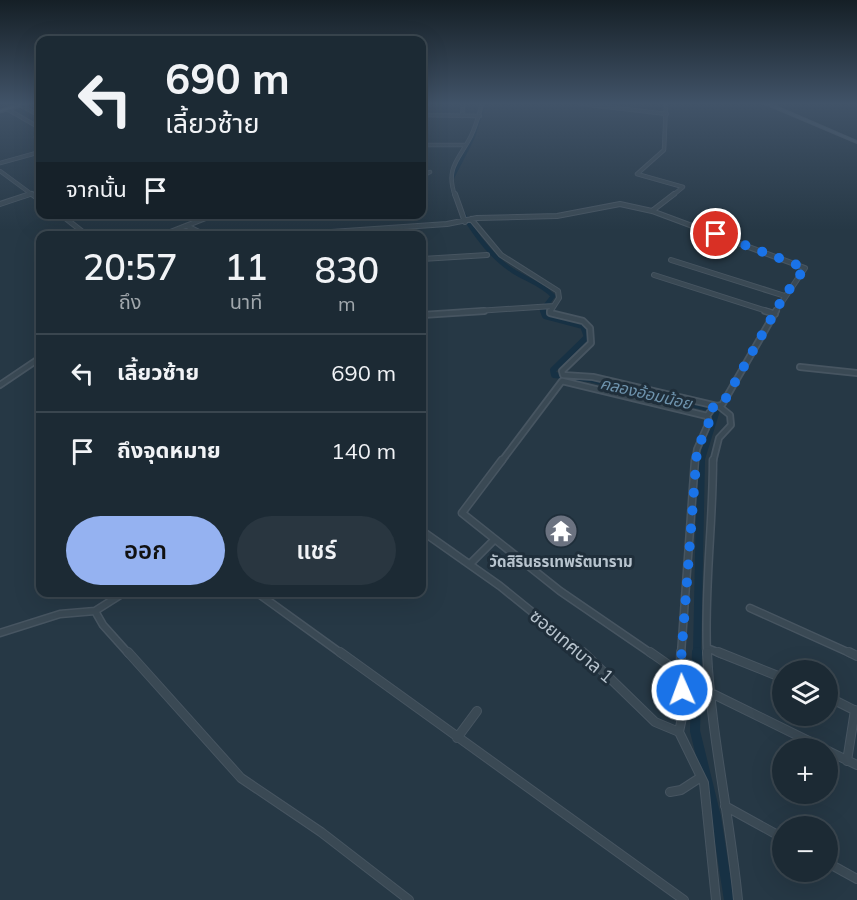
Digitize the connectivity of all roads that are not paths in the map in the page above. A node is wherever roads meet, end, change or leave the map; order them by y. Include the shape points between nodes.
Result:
1 (464, 146) edge
2 (664, 146) edge
3 (36, 153) edge
4 (0, 163) edge
5 (0, 171) edge
6 (430, 172) dead end
7 (426, 174) edge
8 (36, 193) edge
9 (32, 194) junction
10 (36, 197) edge
11 (0, 204) edge
12 (652, 211) junction
13 (66, 219) edge
14 (204, 219) edge
15 (468, 220) junction
16 (187, 226) junction
17 (82, 231) edge
18 (174, 231) edge
19 (197, 231) edge
20 (334, 231) edge
21 (487, 255) dead end
22 (426, 259) edge
23 (671, 260) dead end
24 (654, 275) dead end
25 (785, 296) junction
26 (552, 306) junction
27 (775, 314) junction
28 (426, 315) edge
29 (36, 361) edge
30 (800, 367) dead end
31 (857, 373) edge
32 (0, 385) edge
33 (716, 410) junction
34 (426, 534) edge
35 (494, 540) junction
36 (471, 563) junction
37 (117, 597) edge
38 (263, 597) edge
39 (750, 608) dead end
40 (95, 611) junction
41 (0, 633) edge
42 (707, 648) junction
43 (857, 656) edge
44 (680, 673) junction
45 (772, 674) edge
46 (681, 682) junction
47 (706, 691) junction
48 (838, 702) edge
49 (477, 711) dead end
50 (856, 711) edge
51 (679, 732) junction
52 (458, 738) junction
53 (802, 738) edge
54 (838, 756) edge
55 (847, 761) junction
56 (857, 765) edge
57 (701, 777) junction
58 (670, 792) dead end
59 (725, 806) junction
60 (772, 832) edge
61 (838, 869) edge
62 (857, 879) edge
63 (409, 900) edge
64 (684, 900) edge
65 (716, 900) edge
66 (738, 900) edge

1 - 15 street via 450,181
2 - 12 street via 637,174 683,188
3 - 4 street
5 - 9 street
6 - 7 street
8 - 9 street
9 - 10 street
9 - 11 street
12 - 15 street via 620,204 557,216
12 - 25 street via 805,266
13 - 17 street
14 - 16 street
15 - 20 street
15 - 26 street via 501,255 558,291 560,298
16 - 18 street
16 - 19 street
21 - 22 street
23 - 25 street
24 - 27 street
25 - 27 street
26 - 28 street
26 - 33 street via 550,313 583,321 592,334 591,343 569,362 563,375 592,377
27 - 33 street
29 - 32 street
30 - 31 street
33 - 35 street via 562,381 462,513
33 - 42 street via 730,425 719,438 713,459
33 - 44 street via 697,450 694,471
34 - 36 street, ซอยเทศบาล 1
35 - 36 street
35 - 44 street via 560,591
36 - 51 street, ซอยเทศบาล 1 via 610,676 655,722
37 - 40 street
38 - 52 street
39 - 43 street
40 - 41 street via 60,614
40 - 63 street via 103,626 241,778 321,832
42 - 45 street
42 - 47 street
44 - 46 street
46 - 47 street
46 - 51 street via 685,711
47 - 53 street
47 - 59 street
48 - 50 street
49 - 52 street
50 - 55 street
51 - 57 street
52 - 64 street
54 - 55 street
55 - 56 street
57 - 58 street
57 - 65 street
59 - 60 street
59 - 66 street
61 - 62 street

